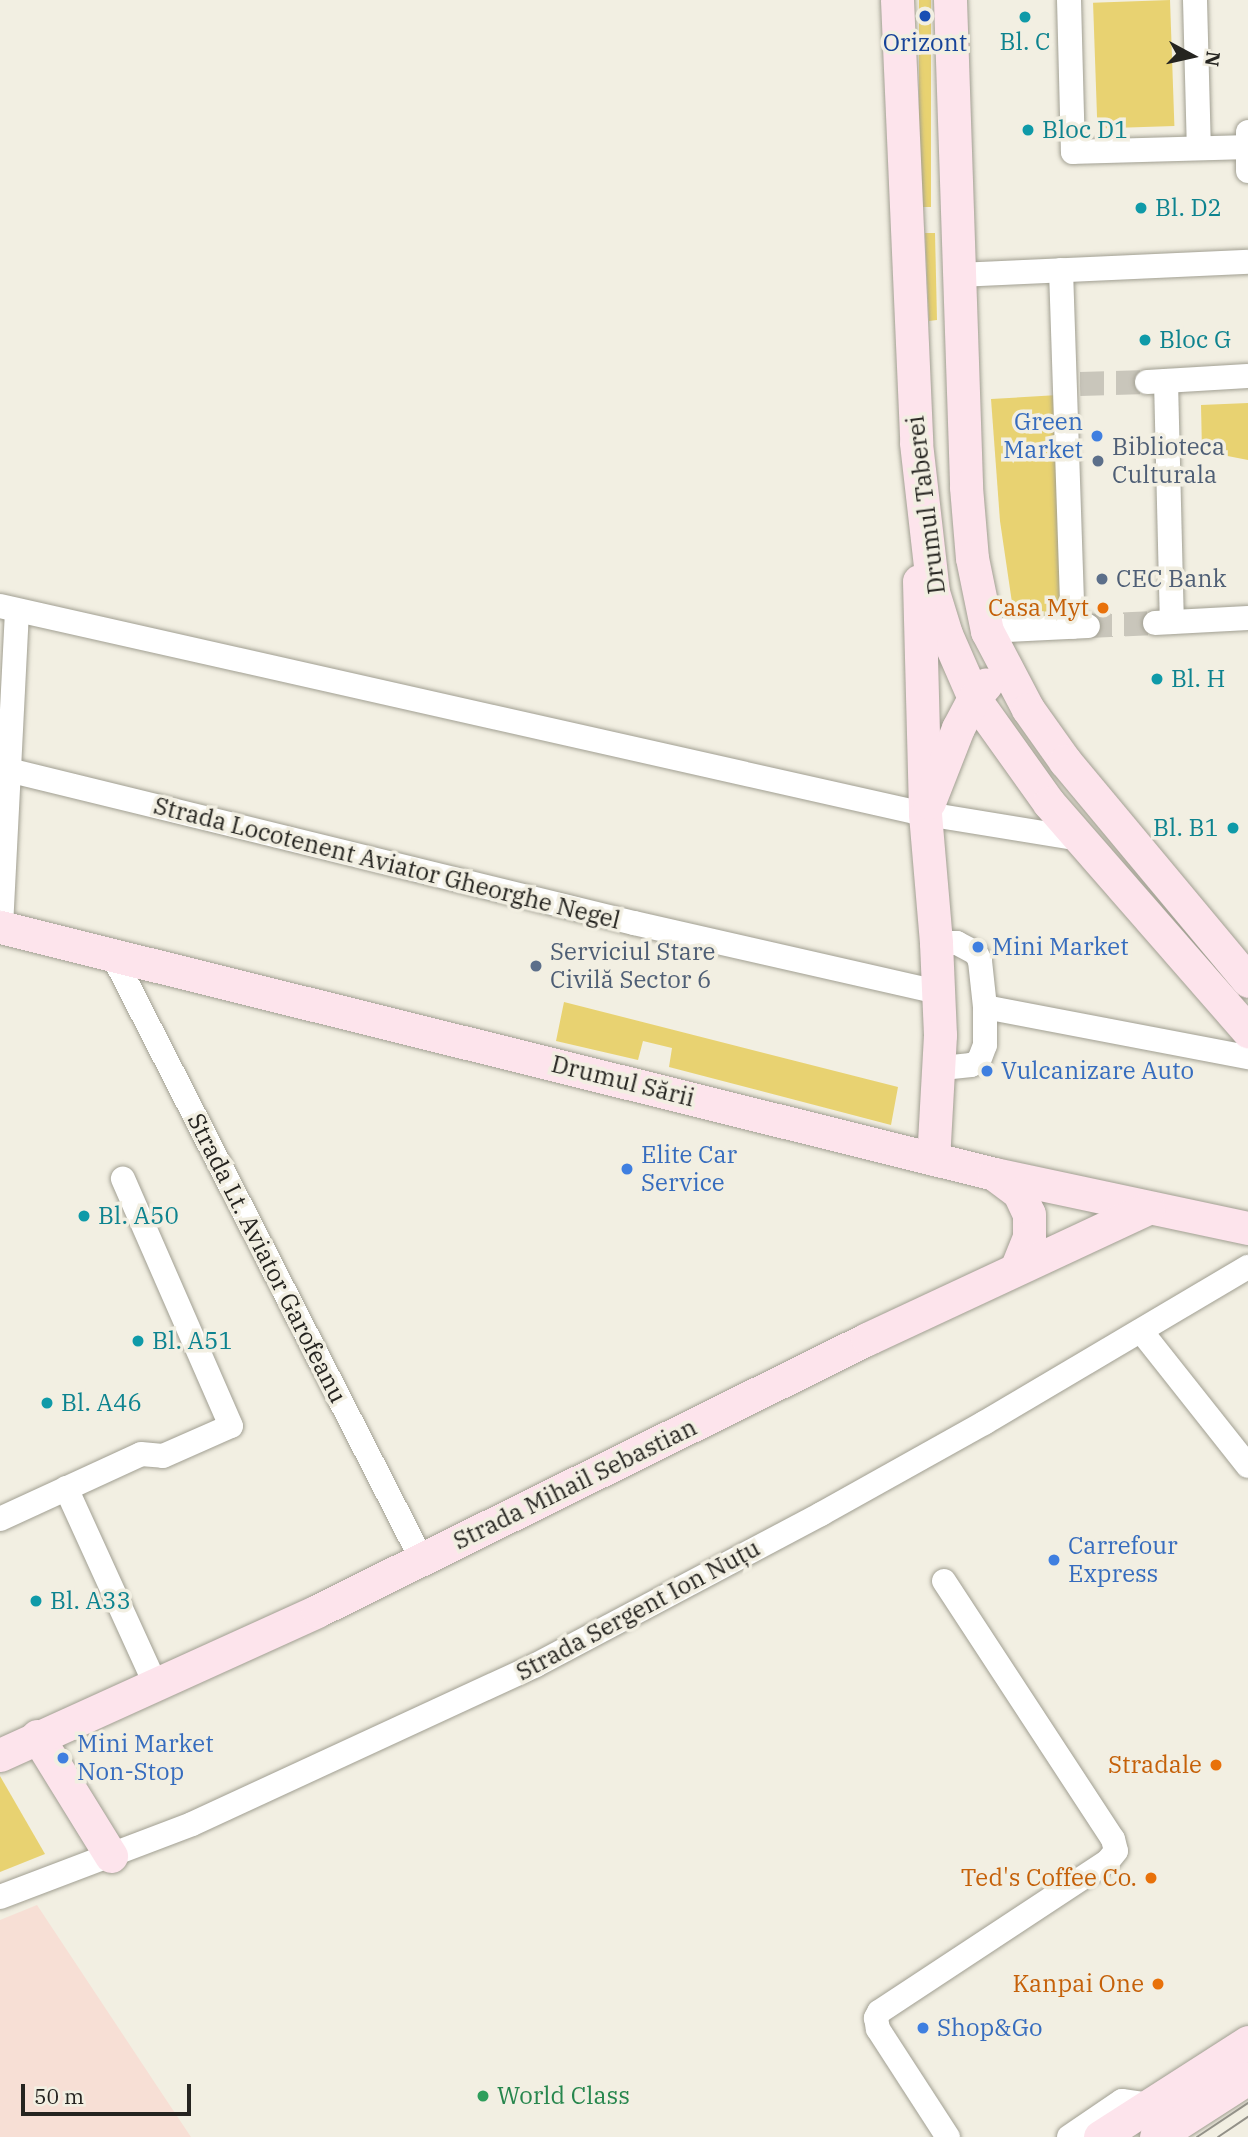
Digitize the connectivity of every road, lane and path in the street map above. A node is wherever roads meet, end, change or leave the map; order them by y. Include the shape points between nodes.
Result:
1 (897, 0) edge
2 (950, 0) edge
3 (1069, 0) edge
4 (1195, 0) edge
5 (1248, 131) edge
6 (1247, 147) edge
7 (1199, 148) junction
8 (1248, 171) edge
9 (958, 220) junction
10 (907, 223) junction
11 (1248, 262) edge
12 (1061, 270) junction
13 (959, 275) junction
14 (1248, 376) edge
15 (916, 443) junction
16 (9, 608) edge
17 (1248, 618) edge
18 (987, 631) junction
19 (1003, 665) junction
20 (974, 698) junction
21 (5, 770) edge
22 (938, 816) junction
23 (1079, 839) junction
24 (0, 927) edge
25 (936, 943) junction
26 (113, 956) junction
27 (1248, 981) edge
28 (939, 992) junction
29 (985, 1007) junction
30 (1248, 1031) edge
31 (1248, 1057) edge
32 (940, 1068) junction
33 (933, 1159) junction
34 (994, 1174) junction
35 (122, 1179) dead end
36 (1148, 1208) junction
37 (1248, 1228) edge
38 (1017, 1267) junction
39 (1248, 1267) edge
40 (1141, 1331) junction
41 (1248, 1466) edge
42 (66, 1488) junction
43 (0, 1519) edge
44 (422, 1560) junction
45 (944, 1581) dead end
46 (155, 1683) junction
47 (37, 1736) junction
48 (0, 1755) edge
49 (111, 1856) junction
50 (0, 1897) edge
51 (1248, 2042) edge
52 (1248, 2078) edge
53 (1150, 2105) junction
54 (948, 2137) edge
55 (1069, 2137) edge
56 (1100, 2137) edge
57 (1156, 2137) edge

1 - 10 main road, Drumul Taberei
2 - 9 main road, Drumul Taberei
3 - 7 street via 1073,152
4 - 7 street
5 - 6 street
6 - 7 street
6 - 8 street
9 - 10 main road
9 - 13 main road, Drumul Taberei
10 - 15 main road, Drumul Taberei
11 - 12 street
12 - 13 street
12 - 18 street via 1072,385 1080,627
13 - 18 main road, Drumul Taberei via 969,525 978,599
14 - 17 street via 1156,382 1164,623
15 - 20 main road, Drumul Taberei via 933,592
15 - 22 main road
16 - 21 street
16 - 22 street
18 - 19 main road, Drumul Taberei
19 - 20 main road
19 - 27 main road, Drumul Taberei via 1065,761
20 - 22 main road via 958,728
20 - 23 main road, Drumul Taberei
21 - 24 street
21 - 28 street, Strada Locotenent Aviator Gheorghe Negel
22 - 23 street
22 - 25 main road
23 - 30 main road, Drumul Taberei
24 - 26 main road, Drumul Sării
25 - 28 main road
25 - 29 street via 957,943 976,953
26 - 33 main road, Drumul Sării
26 - 44 street, Strada Lt. Aviator Garofeanu
28 - 32 main road
29 - 31 street
29 - 32 street via 985,1045 979,1061
32 - 33 main road
33 - 34 main road, Drumul Sării
34 - 36 main road, Drumul Sării
34 - 38 main road via 1018,1193 1029,1214 1029,1237
35 - 42 street via 231,1426 163,1456 141,1454
36 - 37 main road, Drumul Sării
36 - 38 main road, Strada Mihail Sebastian
38 - 44 main road, Strada Mihail Sebastian
39 - 40 street, Strada Sergent Ion Nuțu
40 - 41 street
40 - 49 street, Strada Sergent Ion Nuțu via 832,1507 536,1665 192,1824
42 - 43 street
42 - 46 street
44 - 46 main road, Strada Mihail Sebastian
45 - 54 street via 1113,1839 1116,1851 1108,1861 879,2012 878,2029
46 - 47 main road, Strada Mihail Sebastian
47 - 48 main road, Strada Mihail Sebastian
47 - 49 main road
49 - 50 street, Strada Sergent Ion Nuțu
51 - 53 main road
52 - 57 main road
53 - 55 street via 1122,2102
53 - 56 main road

